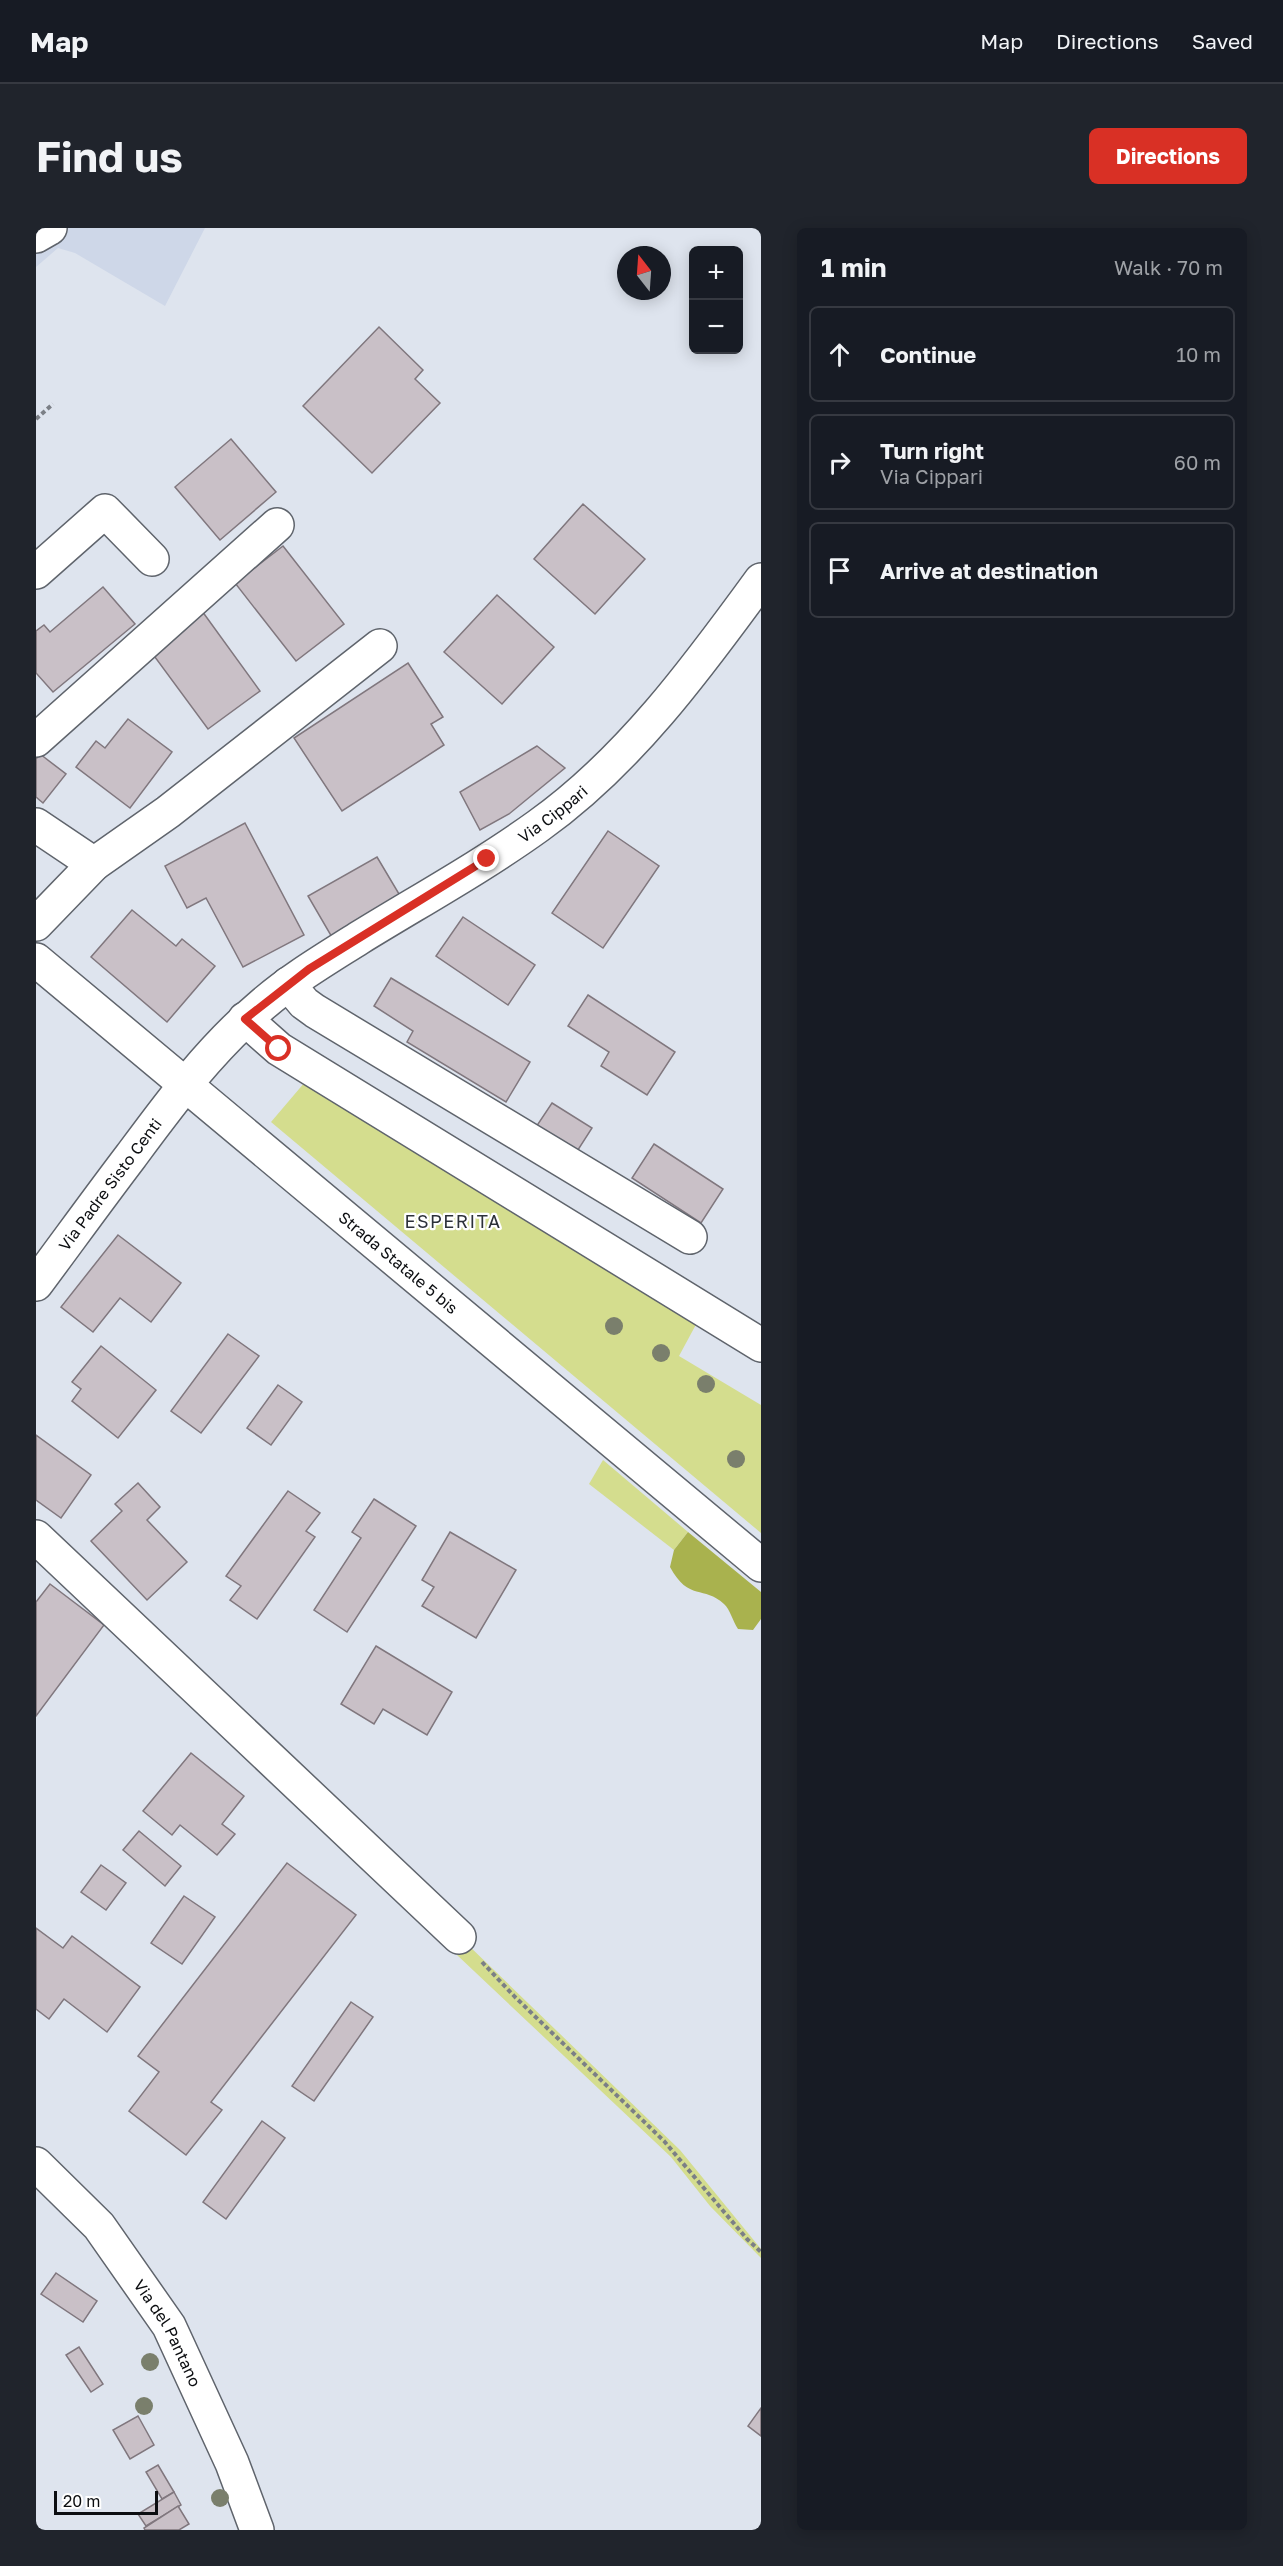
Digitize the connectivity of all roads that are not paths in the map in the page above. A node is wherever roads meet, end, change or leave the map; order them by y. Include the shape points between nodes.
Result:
1 (50, 228) edge
2 (36, 236) edge
3 (277, 525) dead end
4 (152, 559) dead end
5 (36, 572) edge
6 (761, 580) edge
7 (380, 646) dead end
8 (36, 740) edge
9 (36, 825) edge
10 (94, 864) junction
11 (36, 924) edge
12 (36, 960) edge
13 (288, 984) junction
14 (245, 1019) junction
15 (185, 1083) junction
16 (690, 1237) dead end
17 (36, 1284) edge
18 (761, 1345) edge
19 (36, 1537) edge
20 (761, 1565) edge
21 (459, 1937) road end
22 (36, 2164) edge
23 (257, 2530) edge

1 - 2 street
3 - 8 street
4 - 5 street via 105,511
6 - 13 street, Via Cippari via 645,727 559,810
7 - 10 street via 168,812
9 - 10 street
10 - 11 street
12 - 15 street, Strada Statale 5 bis
13 - 14 street, Via Cippari
13 - 16 street via 315,1011
14 - 15 street, Via Cippari
14 - 18 street via 279,1049
15 - 17 street, Via Padre Sisto Centi
15 - 20 street, Strada Statale 5 bis
19 - 21 street
22 - 23 street, Via del Pantano via 99,2226 169,2326 232,2463

